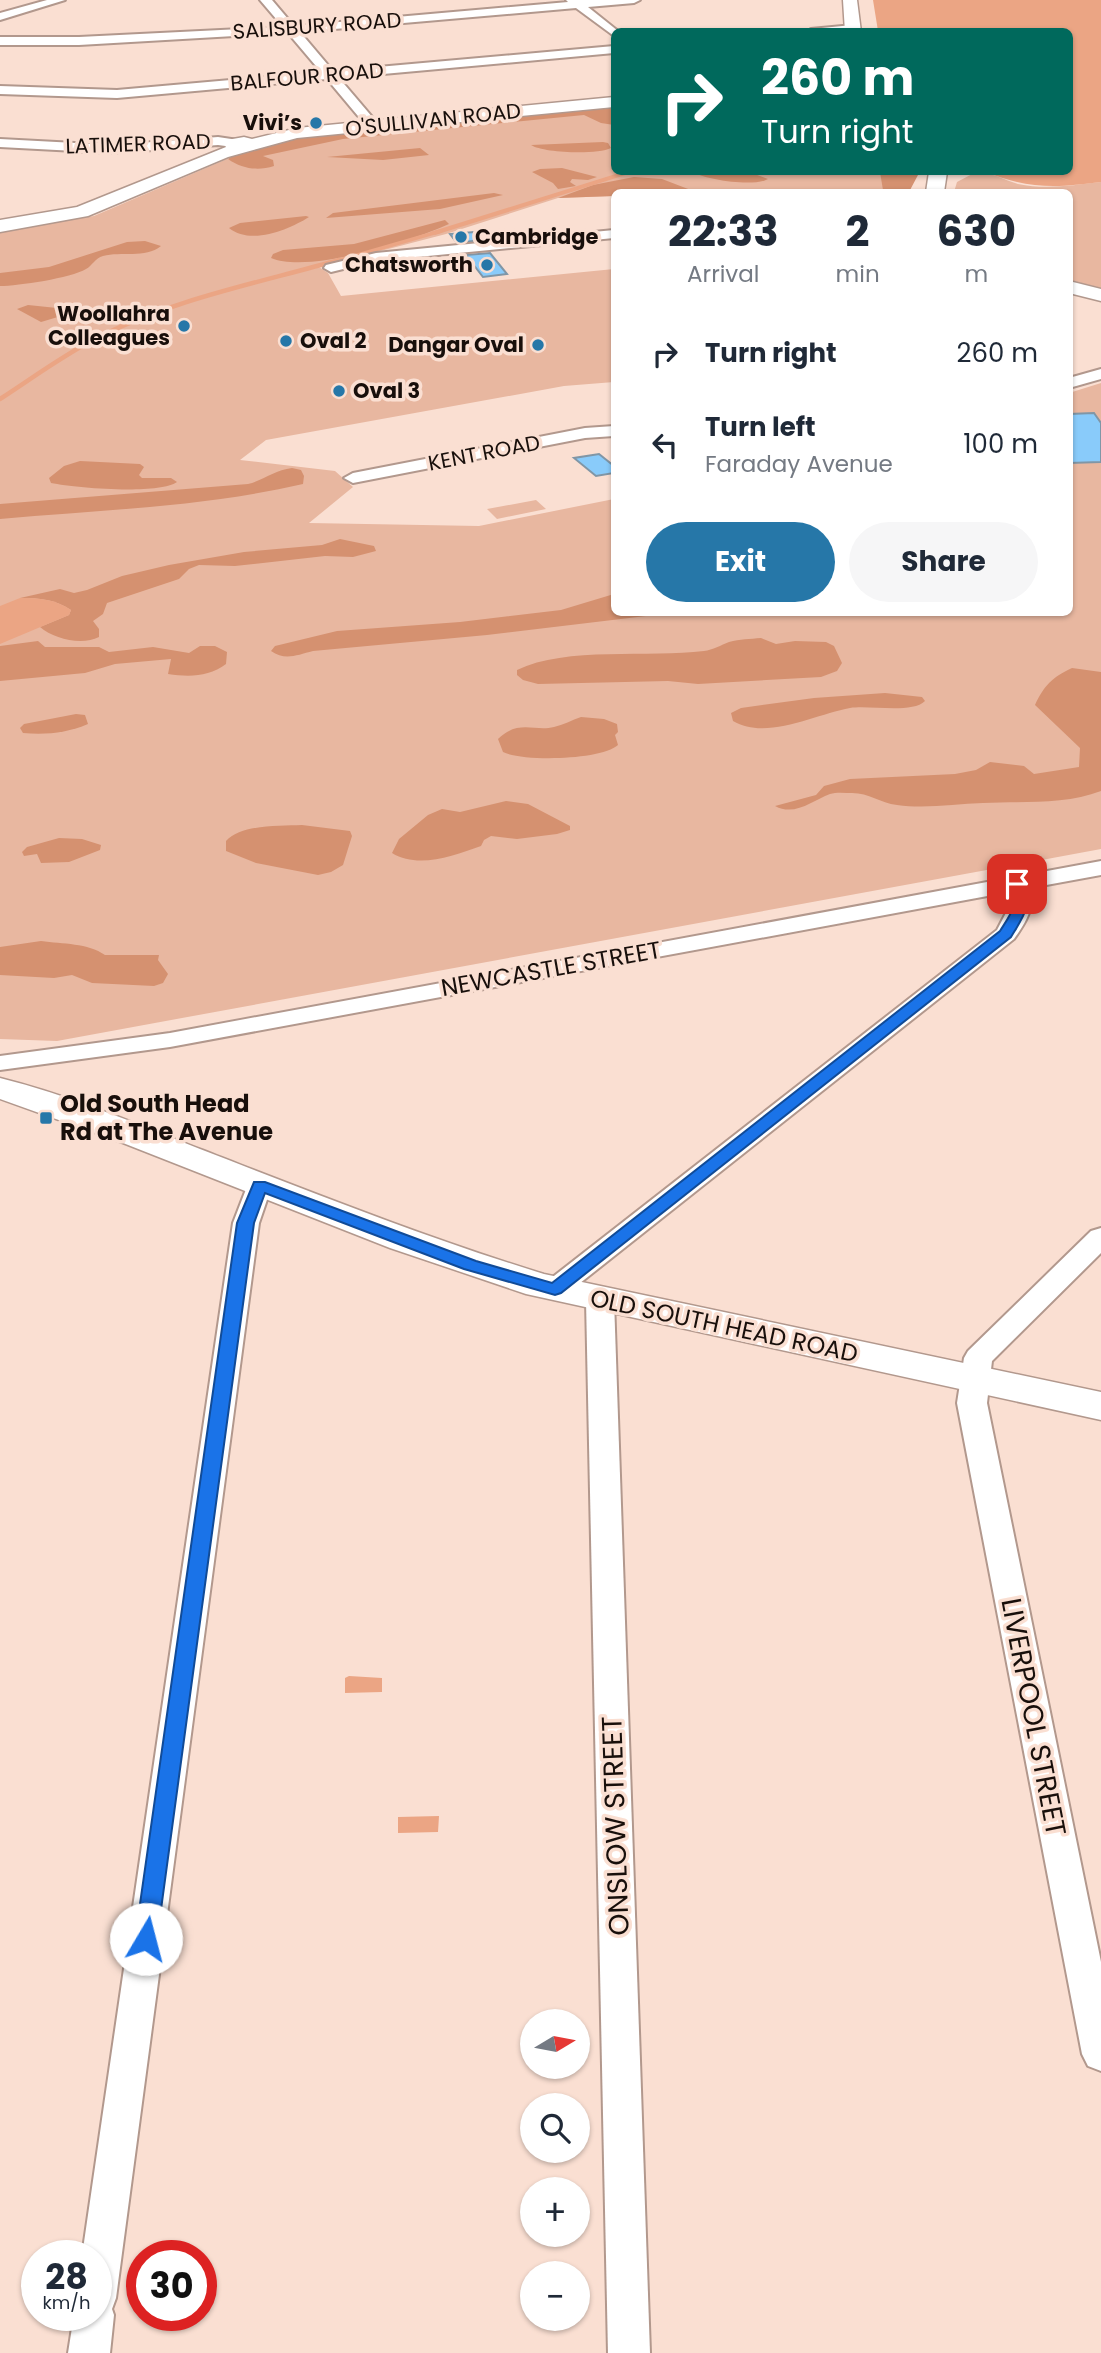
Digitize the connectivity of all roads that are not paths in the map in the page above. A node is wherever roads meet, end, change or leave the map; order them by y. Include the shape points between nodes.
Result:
1 (59, 0) edge
2 (266, 0) edge
3 (634, 0) edge
4 (850, 0) edge
5 (575, 2) edge
6 (0, 17) edge
7 (853, 28) edge
8 (291, 29) junction
9 (611, 31) edge
10 (0, 41) edge
11 (611, 49) edge
12 (332, 75) junction
13 (0, 90) edge
14 (611, 102) edge
15 (373, 125) junction
16 (0, 143) edge
17 (241, 145) junction
18 (0, 226) edge
19 (611, 234) edge
20 (331, 268) dead end
21 (1073, 288) edge
22 (1101, 295) edge
23 (1101, 374) edge
24 (1073, 382) edge
25 (611, 430) edge
26 (353, 478) dead end
27 (1101, 868) edge
28 (1017, 884) junction
29 (170, 1040) junction
30 (0, 1063) edge
31 (16, 1093) edge
32 (259, 1185) junction
33 (1101, 1237) edge
34 (555, 1289) junction
35 (600, 1300) junction
36 (975, 1379) junction
37 (1101, 1406) edge
38 (1101, 2054) edge
39 (104, 2240) edge
40 (92, 2331) edge
41 (89, 2353) edge
42 (629, 2353) edge

1 - 6 street
2 - 8 street
3 - 5 street, SALISBURY ROAD
4 - 7 main road
5 - 8 street, SALISBURY ROAD
5 - 9 street
8 - 10 street, SALISBURY ROAD
8 - 12 street
11 - 12 street, BALFOUR ROAD
12 - 13 street, BALFOUR ROAD via 117,94
12 - 15 street
14 - 15 main road, O'SULLIVAN ROAD
15 - 17 main road, O'SULLIVAN ROAD
16 - 17 street, LATIMER ROAD via 113,149 218,141
17 - 18 main road, O'SULLIVAN ROAD via 81,212
19 - 20 street via 376,257
21 - 22 main road
23 - 24 street
25 - 26 street, KENT ROAD
27 - 28 street, NEWCASTLE STREET
28 - 29 street, NEWCASTLE STREET
28 - 34 street via 1022,905 1006,934
29 - 30 street, NEWCASTLE STREET
29 - 31 street via 52,1064 31,1072
31 - 32 main road, OLD SOUTH HEAD ROAD
32 - 34 main road, OLD SOUTH HEAD ROAD via 470,1265
32 - 39 street via 246,1223
33 - 36 street via 978,1358
34 - 35 main road, OLD SOUTH HEAD ROAD
35 - 36 main road, OLD SOUTH HEAD ROAD
35 - 42 street, ONSLOW STREET
36 - 37 main road, OLD SOUTH HEAD ROAD
36 - 38 street, LIVERPOOL STREET via 972,1403 986,1478
40 - 41 street

